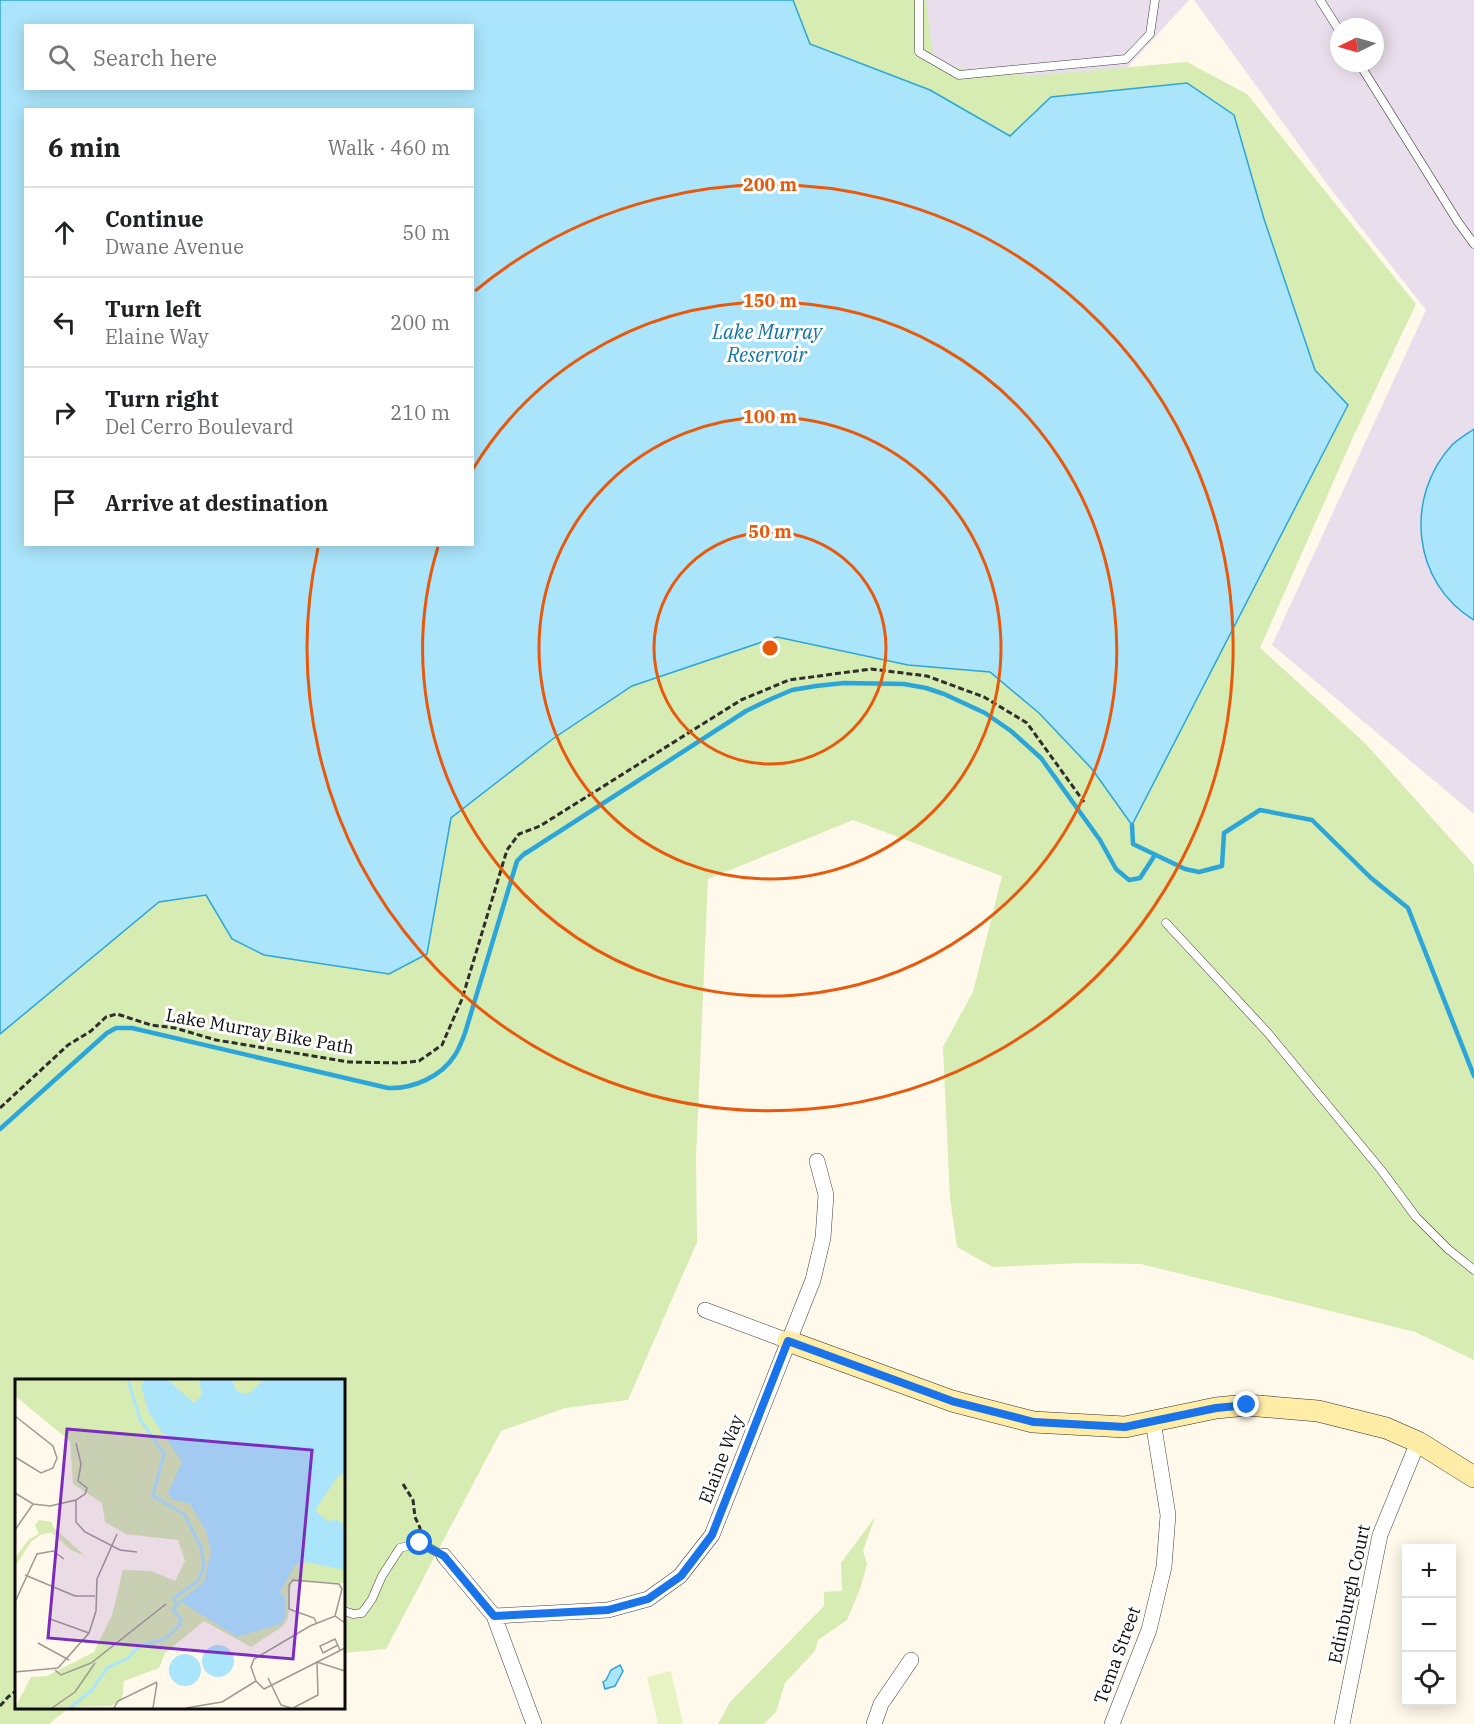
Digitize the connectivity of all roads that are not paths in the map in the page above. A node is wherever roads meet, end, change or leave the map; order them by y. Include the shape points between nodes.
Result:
1 (919, 0) edge
2 (1155, 0) edge
3 (1320, 0) edge
4 (1331, 18) edge
5 (1365, 72) edge
6 (1474, 244) edge
7 (1166, 922) dead end
8 (817, 1161) dead end
9 (1474, 1270) edge
10 (705, 1310) dead end
11 (788, 1341) junction
12 (1154, 1421) junction
13 (1418, 1442) junction
14 (1474, 1477) edge
15 (444, 1556) joint
16 (345, 1611) edge
17 (494, 1616) junction
18 (911, 1660) dead end
19 (534, 1724) edge
20 (874, 1724) edge
21 (1112, 1724) edge
22 (1342, 1724) edge

1 - 2 lane via 919,52 959,75 1126,59 1150,34
3 - 4 lane
5 - 6 lane
7 - 9 lane via 1268,1033 1416,1217
8 - 11 street, Elaine Way via 826,1195 823,1238 813,1280
10 - 11 street
11 - 12 street via 952,1401 1034,1422 1125,1427
11 - 17 street, Elaine Way via 712,1535 681,1576 648,1599 608,1610
12 - 13 street via 1216,1408 1257,1405 1318,1411 1386,1428
12 - 21 street, Tema Street via 1168,1515 1164,1567 1149,1630
13 - 14 street
13 - 22 street, Edinburgh Court via 1380,1535
15 - 16 lane via 420,1543 400,1548 362,1613
15 - 17 street
17 - 19 street
18 - 20 street via 881,1704

